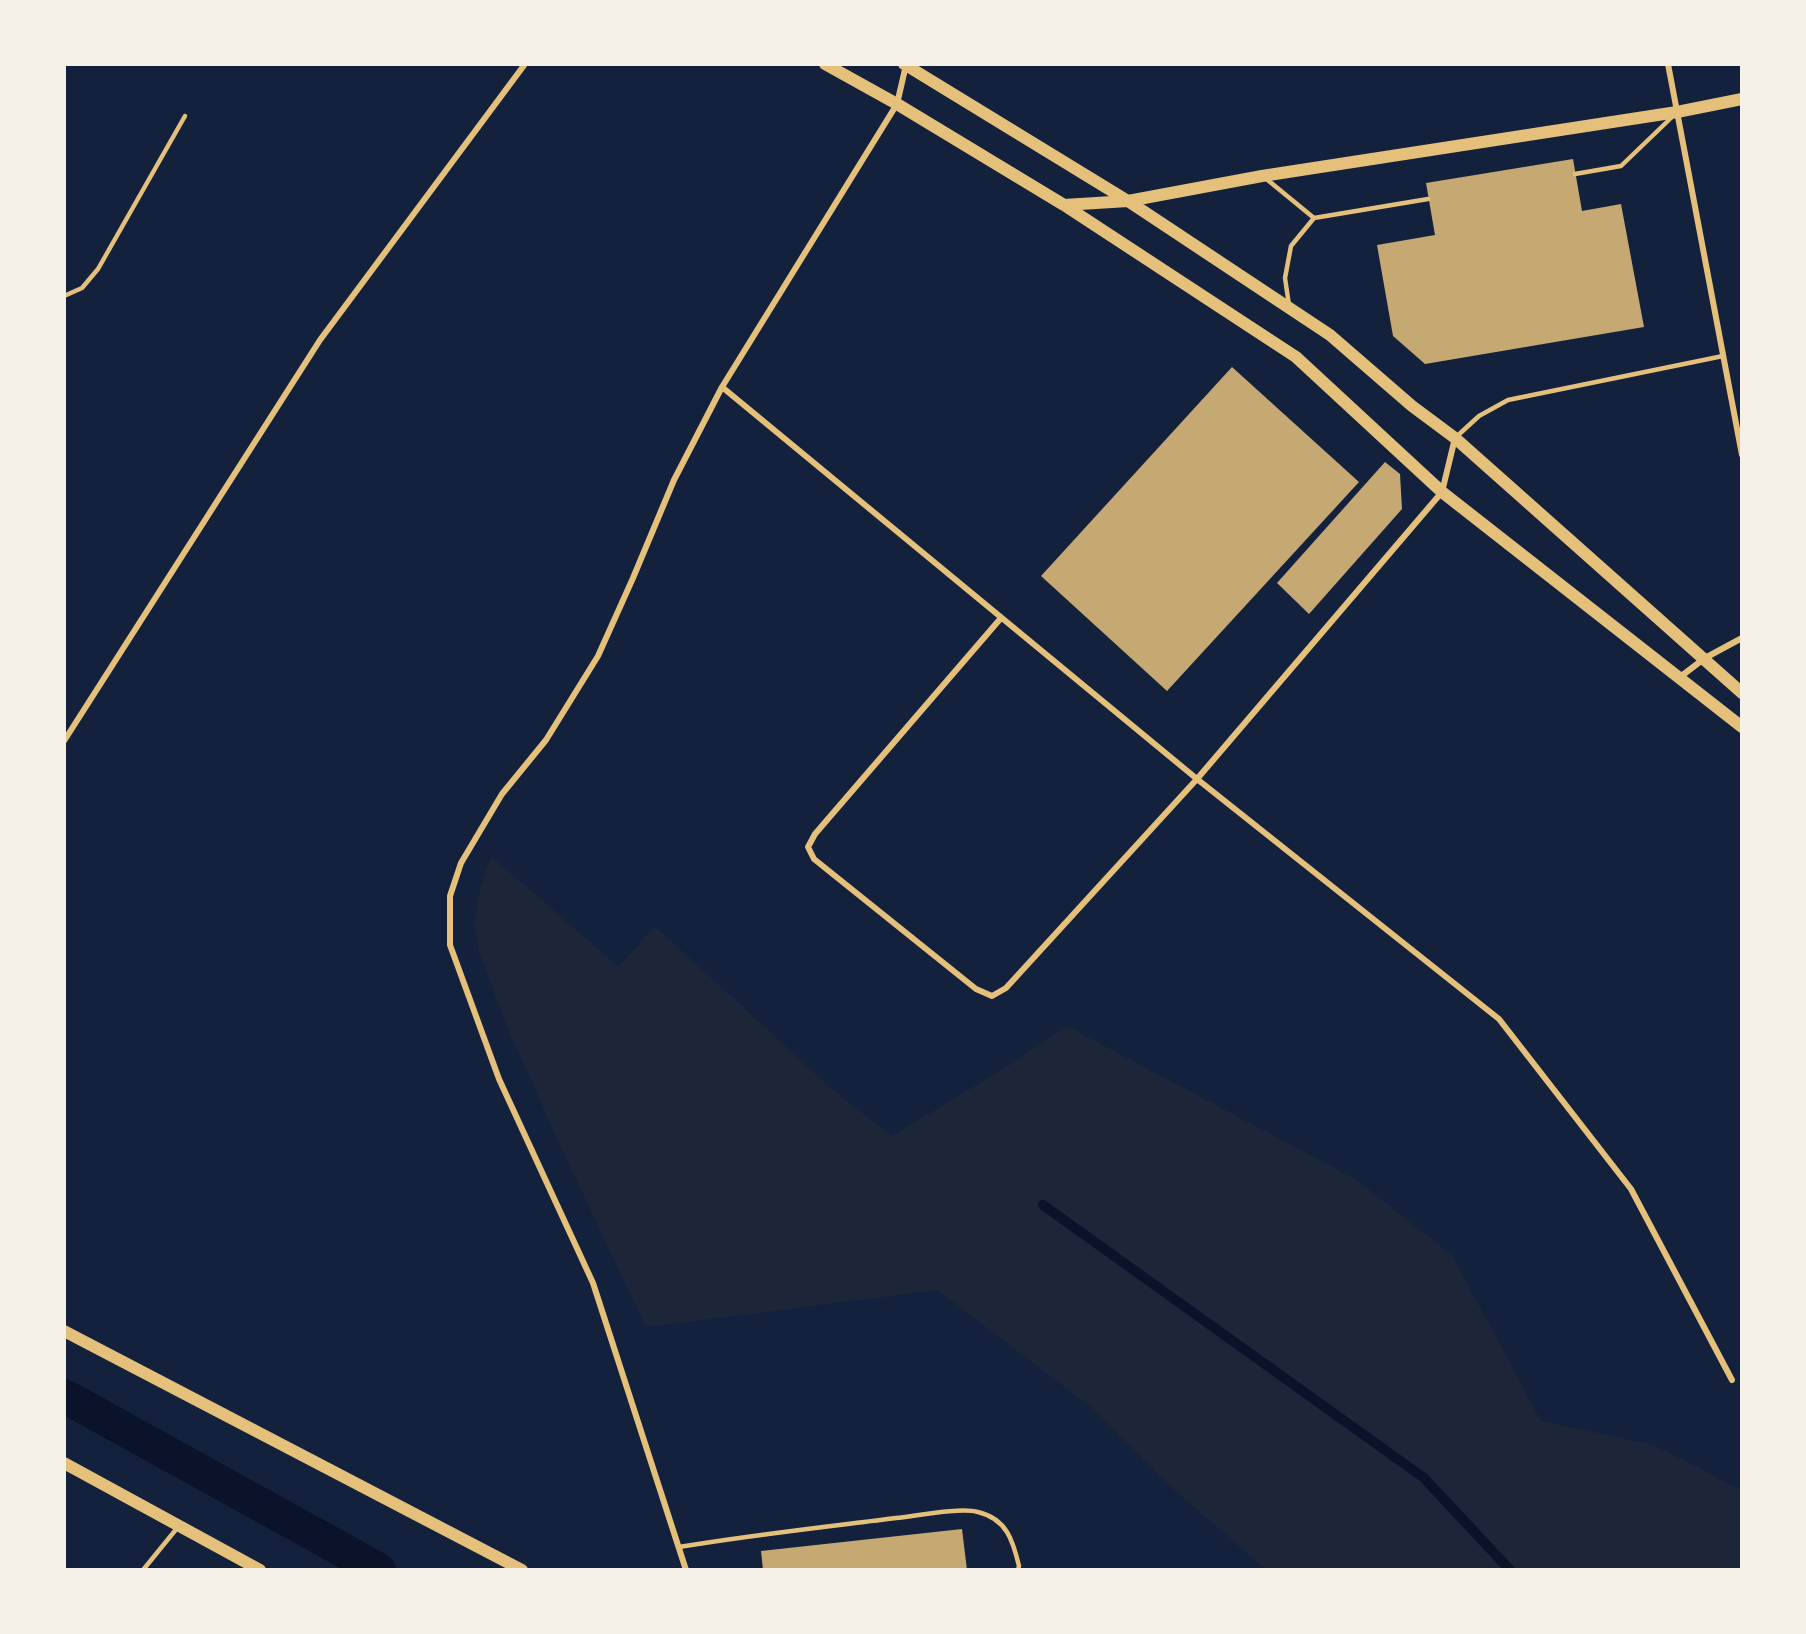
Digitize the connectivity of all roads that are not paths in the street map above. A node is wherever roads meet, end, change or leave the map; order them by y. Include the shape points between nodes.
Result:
1 (525, 64) edge
2 (825, 64) edge
3 (1668, 64) edge
4 (905, 65) edge
5 (1742, 99) edge
6 (897, 104) junction
7 (1677, 112) junction
8 (186, 116) dead end
9 (1575, 174) dead end
10 (1262, 176) junction
11 (1428, 199) dead end
12 (1128, 201) junction
13 (1064, 205) junction
14 (1314, 218) junction
15 (64, 296) edge
16 (1290, 308) junction
17 (1723, 356) junction
18 (722, 387) junction
19 (1455, 438) junction
20 (1741, 451) edge
21 (1442, 492) junction
22 (1001, 618) junction
23 (1742, 638) edge
24 (1705, 658) junction
25 (1680, 677) junction
26 (1742, 693) edge
27 (1742, 728) edge
28 (64, 741) edge
29 (1197, 778) junction
30 (64, 1331) edge
31 (1732, 1380) dead end
32 (64, 1463) edge
33 (179, 1524) junction
34 (679, 1547) junction
35 (143, 1569) edge
36 (260, 1569) edge
37 (522, 1569) edge
38 (686, 1569) edge
39 (1018, 1569) edge

1 - 28 street via 320,340
2 - 6 main road
3 - 7 street
4 - 6 street
4 - 12 main road
5 - 7 main road
6 - 13 main road
6 - 18 street
7 - 9 lane via 1621,166
7 - 10 main road
7 - 17 street
8 - 15 lane via 98,269 82,288
10 - 12 main road
10 - 14 lane
11 - 14 lane
12 - 13 main road
12 - 16 main road
13 - 21 main road via 1296,357
14 - 16 lane via 1291,246 1286,278
16 - 19 main road via 1330,335
17 - 19 lane via 1508,400 1479,416
17 - 20 street
18 - 22 street
18 - 34 street via 674,480 598,656 546,740 502,794 461,863 450,897 450,945 499,1080 593,1283
19 - 21 street
19 - 24 main road
21 - 25 main road
21 - 29 street
22 - 29 street
22 - 29 street via 815,834 808,847 814,859 976,989 992,996 1006,988
23 - 24 street
24 - 25 street
24 - 26 main road
25 - 27 main road
29 - 31 street via 1499,1019 1631,1189
30 - 37 main road
32 - 33 main road
33 - 35 lane
33 - 36 main road
34 - 38 street
34 - 39 lane via 815,1527 944,1512 978,1512 1002,1523 1013,1543

